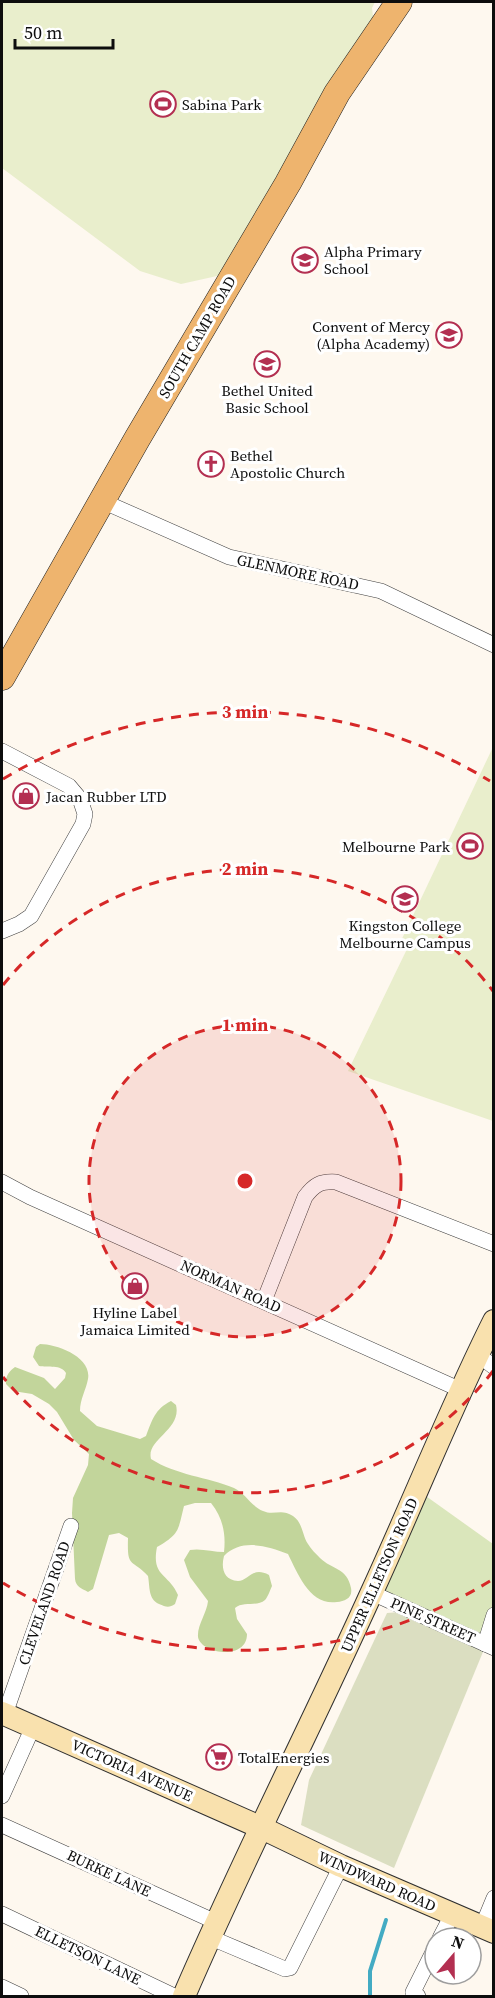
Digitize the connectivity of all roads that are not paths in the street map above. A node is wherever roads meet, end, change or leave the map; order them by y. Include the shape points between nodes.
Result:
1 (399, 2) edge
2 (102, 501) junction
3 (494, 645) edge
4 (2, 677) edge
5 (2, 751) edge
6 (2, 931) edge
7 (2, 1182) edge
8 (494, 1244) edge
9 (264, 1301) junction
10 (494, 1321) edge
11 (485, 1361) edge
12 (461, 1390) junction
13 (71, 1526) dead end
14 (372, 1593) junction
15 (494, 1616) edge
16 (489, 1646) edge
17 (3, 1714) edge
18 (33, 1727) junction
19 (2, 1796) edge
20 (2, 1825) edge
21 (262, 1828) junction
22 (341, 1866) junction
23 (494, 1898) edge
24 (2, 1914) edge
25 (452, 1915) junction
26 (446, 1926) edge
27 (213, 1930) junction
28 (488, 1930) edge
29 (423, 1972) edge
30 (2, 1987) edge
31 (21, 1996) edge
32 (174, 1996) edge
33 (184, 1996) edge
34 (418, 1996) edge

1 - 2 main road, SOUTH CAMP ROAD via 337,93
2 - 3 street, GLENMORE ROAD via 229,557 381,591
2 - 4 main road, SOUTH CAMP ROAD
5 - 6 street via 69,786 85,813 83,824 32,916
7 - 9 street, NORMAN ROAD
8 - 9 street via 336,1182 323,1181 305,1197
9 - 12 street, NORMAN ROAD
10 - 11 street, UPPER ELLETSON ROAD
11 - 12 street, UPPER ELLETSON ROAD
12 - 14 street, UPPER ELLETSON ROAD
13 - 17 street, CLEVELAND ROAD
14 - 16 street, PINE STREET
14 - 21 street, UPPER ELLETSON ROAD
15 - 16 street
17 - 18 street, VICTORIA AVENUE
18 - 19 street
18 - 21 street, VICTORIA AVENUE
20 - 27 street, BURKE LANE
21 - 22 street, WINDWARD ROAD
21 - 27 street, UPPER ELLETSON ROAD
22 - 25 street, WINDWARD ROAD
22 - 27 street, BURKE LANE via 290,1968 285,1969
23 - 28 street
24 - 32 street, ELLETSON LANE
25 - 26 street
25 - 28 street, WINDWARD ROAD
27 - 33 street, UPPER ELLETSON ROAD
29 - 34 street via 413,1992
30 - 31 street

